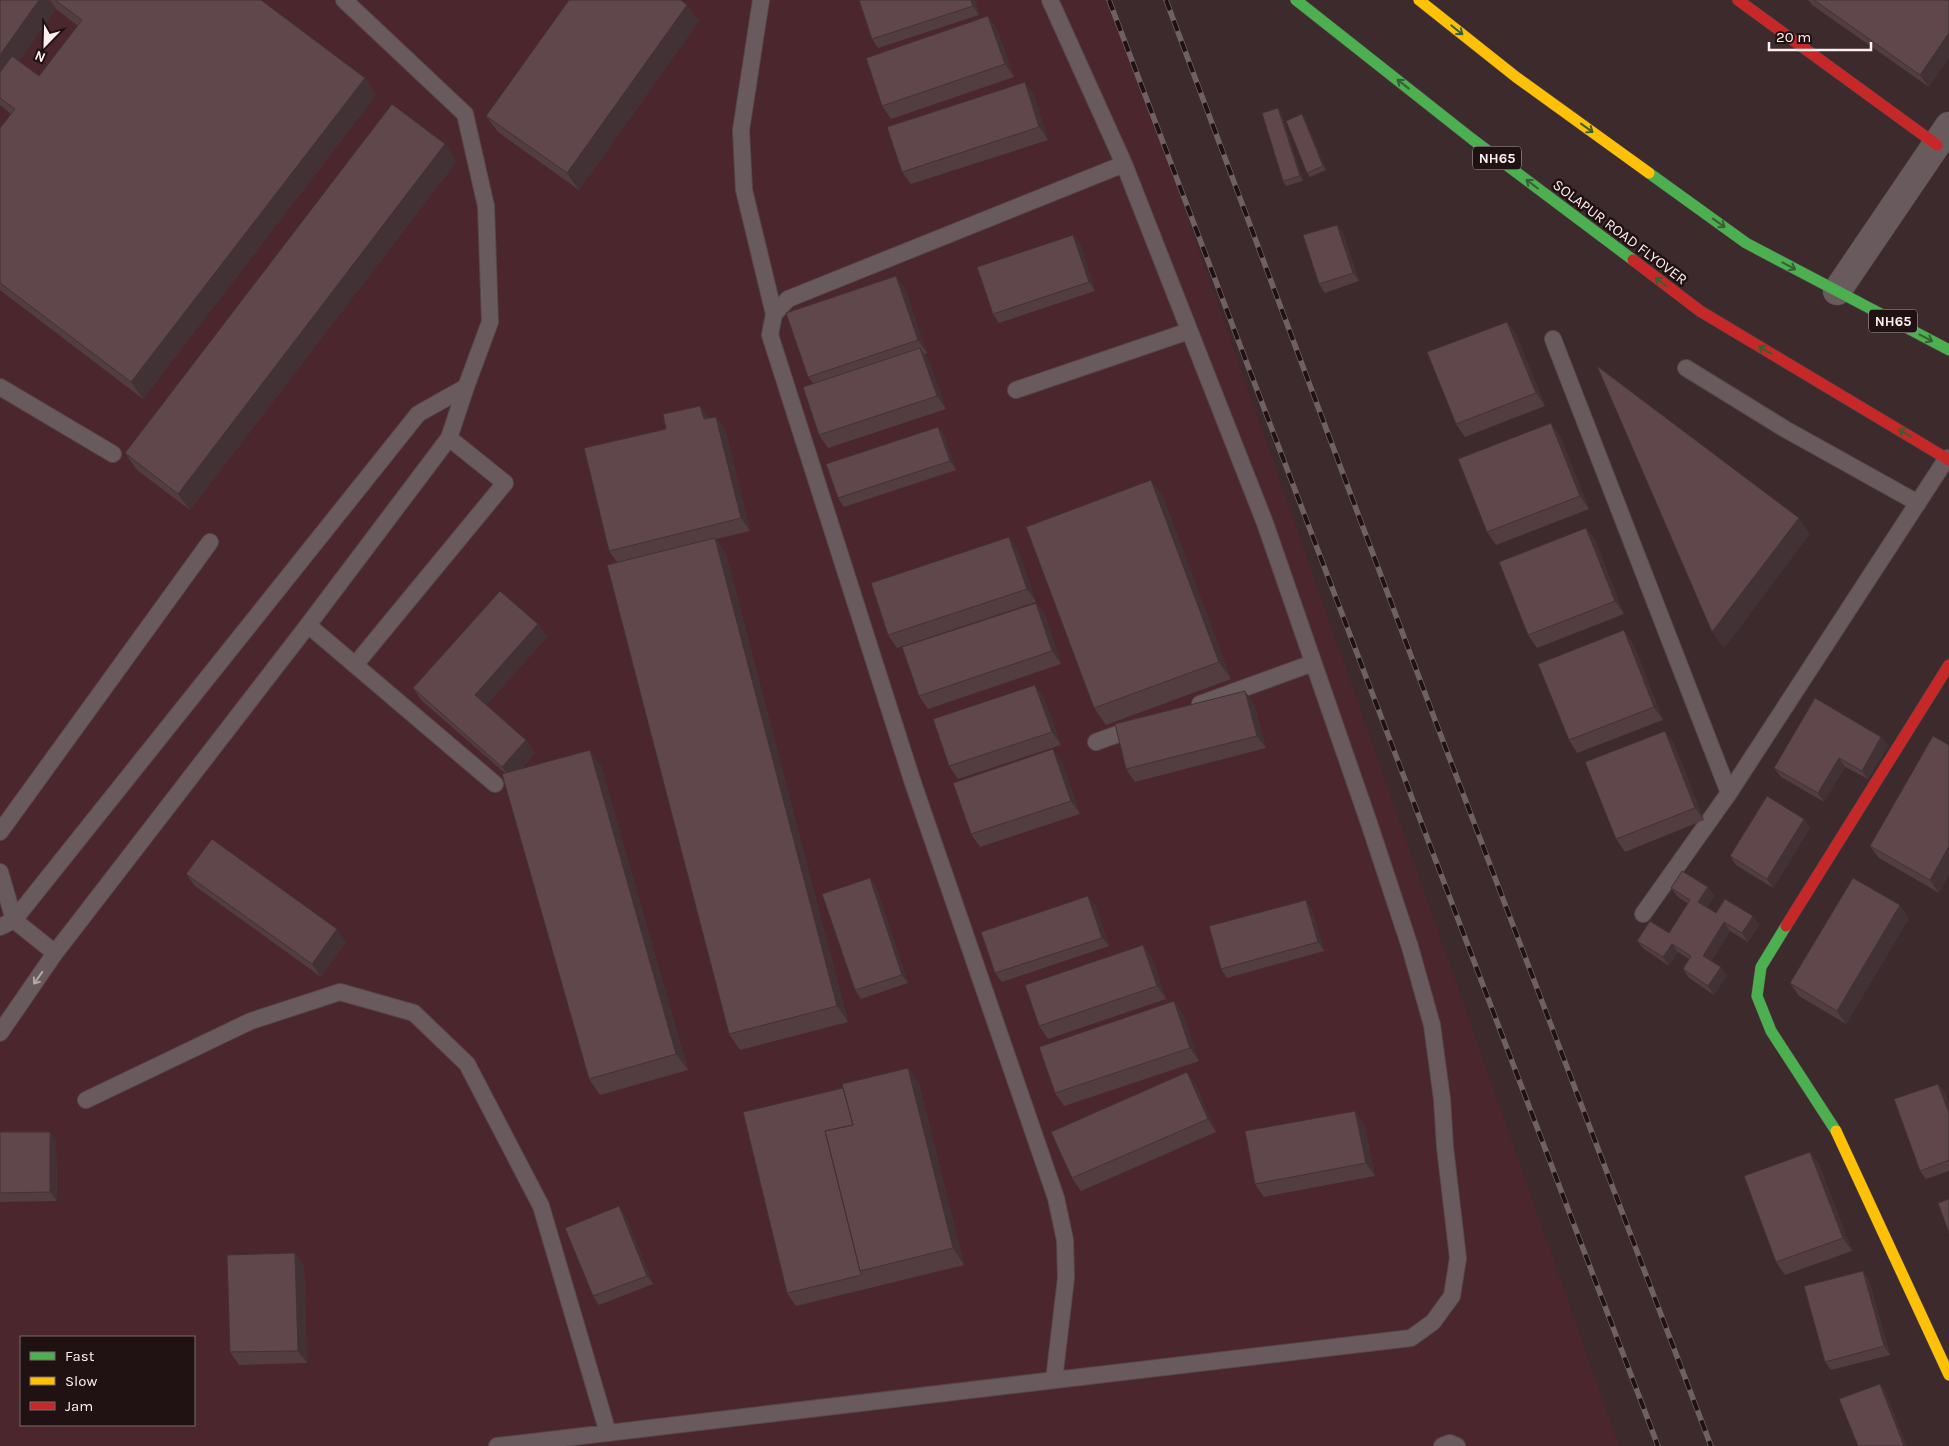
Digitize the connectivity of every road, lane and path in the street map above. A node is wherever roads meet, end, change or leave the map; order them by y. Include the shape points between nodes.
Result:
1 (344, 0) edge
2 (760, 0) edge
3 (1050, 0) edge
4 (1296, 0) edge
5 (1419, 0) edge
6 (1738, 0) edge
7 (1943, 136) edge
8 (1124, 164) junction
9 (1837, 291) junction
10 (774, 314) junction
11 (1190, 331) junction
12 (1553, 339) dead end
13 (1949, 350) edge
14 (1686, 368) dead end
15 (0, 387) edge
16 (466, 388) junction
17 (1016, 390) dead end
18 (448, 438) junction
19 (113, 454) dead end
20 (1948, 459) edge
21 (1918, 503) junction
22 (210, 542) dead end
23 (308, 625) junction
24 (1313, 663) junction
25 (356, 665) junction
26 (1949, 665) edge
27 (1190, 708) edge
28 (1152, 722) edge
29 (1096, 742) dead end
30 (495, 784) edge
31 (1729, 793) junction
32 (0, 832) edge
33 (0, 872) edge
34 (1643, 914) dead end
35 (7, 924) edge
36 (55, 953) junction
37 (0, 1033) edge
38 (86, 1100) dead end
39 (1949, 1375) edge
40 (1054, 1380) junction
41 (608, 1433) junction
42 (497, 1446) edge
43 (1442, 1446) edge
44 (1457, 1446) edge

1 - 16 lane via 465,114 486,206 490,322
2 - 10 lane via 741,130 744,190
3 - 8 lane
20 -> 4 main road, SOLAPUR ROAD FLYOVER / NH65 via 1700,311 1472,139
5 -> 9 main road, NH65 via 1516,77 1746,243
6 - 7 main road
7 - 9 street
8 - 10 lane via 807,290 788,299
8 - 11 lane
9 -> 13 main road, NH65
10 - 40 lane via 770,334 907,764 1056,1198 1065,1240 1066,1278
11 - 17 lane
11 - 24 lane via 1265,523
12 - 31 lane
14 - 21 lane via 1785,429
15 - 19 lane
16 - 18 lane
16 - 35 lane via 418,414
18 - 23 lane
18 - 25 lane via 505,483
20 - 21 lane
21 - 31 lane
22 - 32 lane
23 - 25 lane
23 - 36 lane
24 - 27 lane
24 - 40 lane via 1410,947 1432,1025 1458,1258 1452,1296 1433,1322 1411,1338
25 - 30 lane
26 - 39 main road via 1761,967 1757,996 1770,1031 1835,1128
28 - 29 lane
31 - 34 lane
33 - 35 lane
35 - 36 lane
36 -> 37 lane
38 - 41 lane via 251,1021 340,992 414,1013 467,1064 542,1206
40 - 41 lane
41 - 42 lane
43 - 44 lane via 1450,1443

